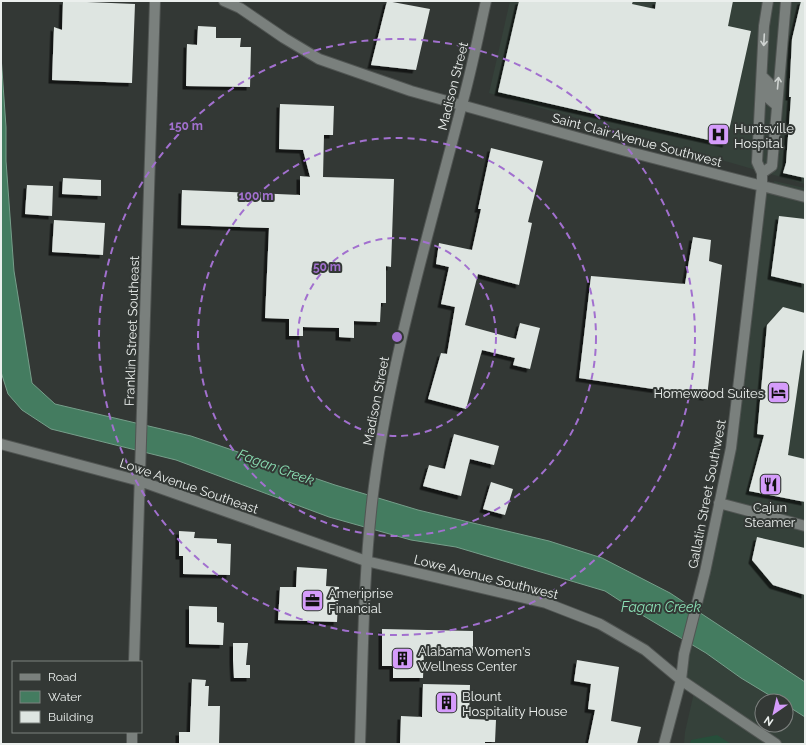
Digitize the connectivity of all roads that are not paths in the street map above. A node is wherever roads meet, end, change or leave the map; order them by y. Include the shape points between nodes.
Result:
1 (155, 1) edge
2 (224, 1) edge
3 (486, 1) edge
4 (768, 1) edge
5 (786, 1) edge
6 (762, 76) junction
7 (776, 105) junction
8 (462, 106) junction
9 (762, 172) junction
10 (762, 186) junction
11 (805, 197) edge
12 (1, 444) edge
13 (140, 481) junction
14 (719, 503) junction
15 (805, 526) edge
16 (366, 561) junction
17 (134, 661) edge
18 (681, 680) junction
19 (132, 733) edge
20 (132, 744) edge
21 (360, 744) edge
22 (664, 744) edge
23 (776, 744) edge

1 - 13 street, Franklin Street Southeast
2 - 8 street, Saint Clair Avenue Southwest via 240,8 319,59
3 - 8 street, Madison Street
4 -> 6 street, Gallatin Street Southwest
7 -> 5 street
6 - 7 street via 769,83 769,100
6 - 9 street, Gallatin Street Southwest via 757,162
7 - 9 street via 772,166
8 - 10 street, Saint Clair Avenue Southwest
8 - 16 street, Madison Street via 400,347 374,486
9 - 10 street, Gallatin Street Southwest
10 - 11 street, Saint Clair Avenue Southwest
10 - 14 street, Gallatin Street Southwest via 731,448
12 - 13 street, Lowe Avenue Southeast
13 - 16 street, Lowe Avenue Southeast
13 - 17 street, Franklin Street Southeast
14 - 15 street
14 - 18 street, Gallatin Street Southwest via 706,572 684,654
16 - 18 street, Lowe Avenue Southwest via 546,603 600,624 620,635 646,650
16 - 21 street, Madison Street
18 - 22 street, Gallatin Street Southwest
18 - 23 street, Lowe Avenue Southwest
19 - 20 street

